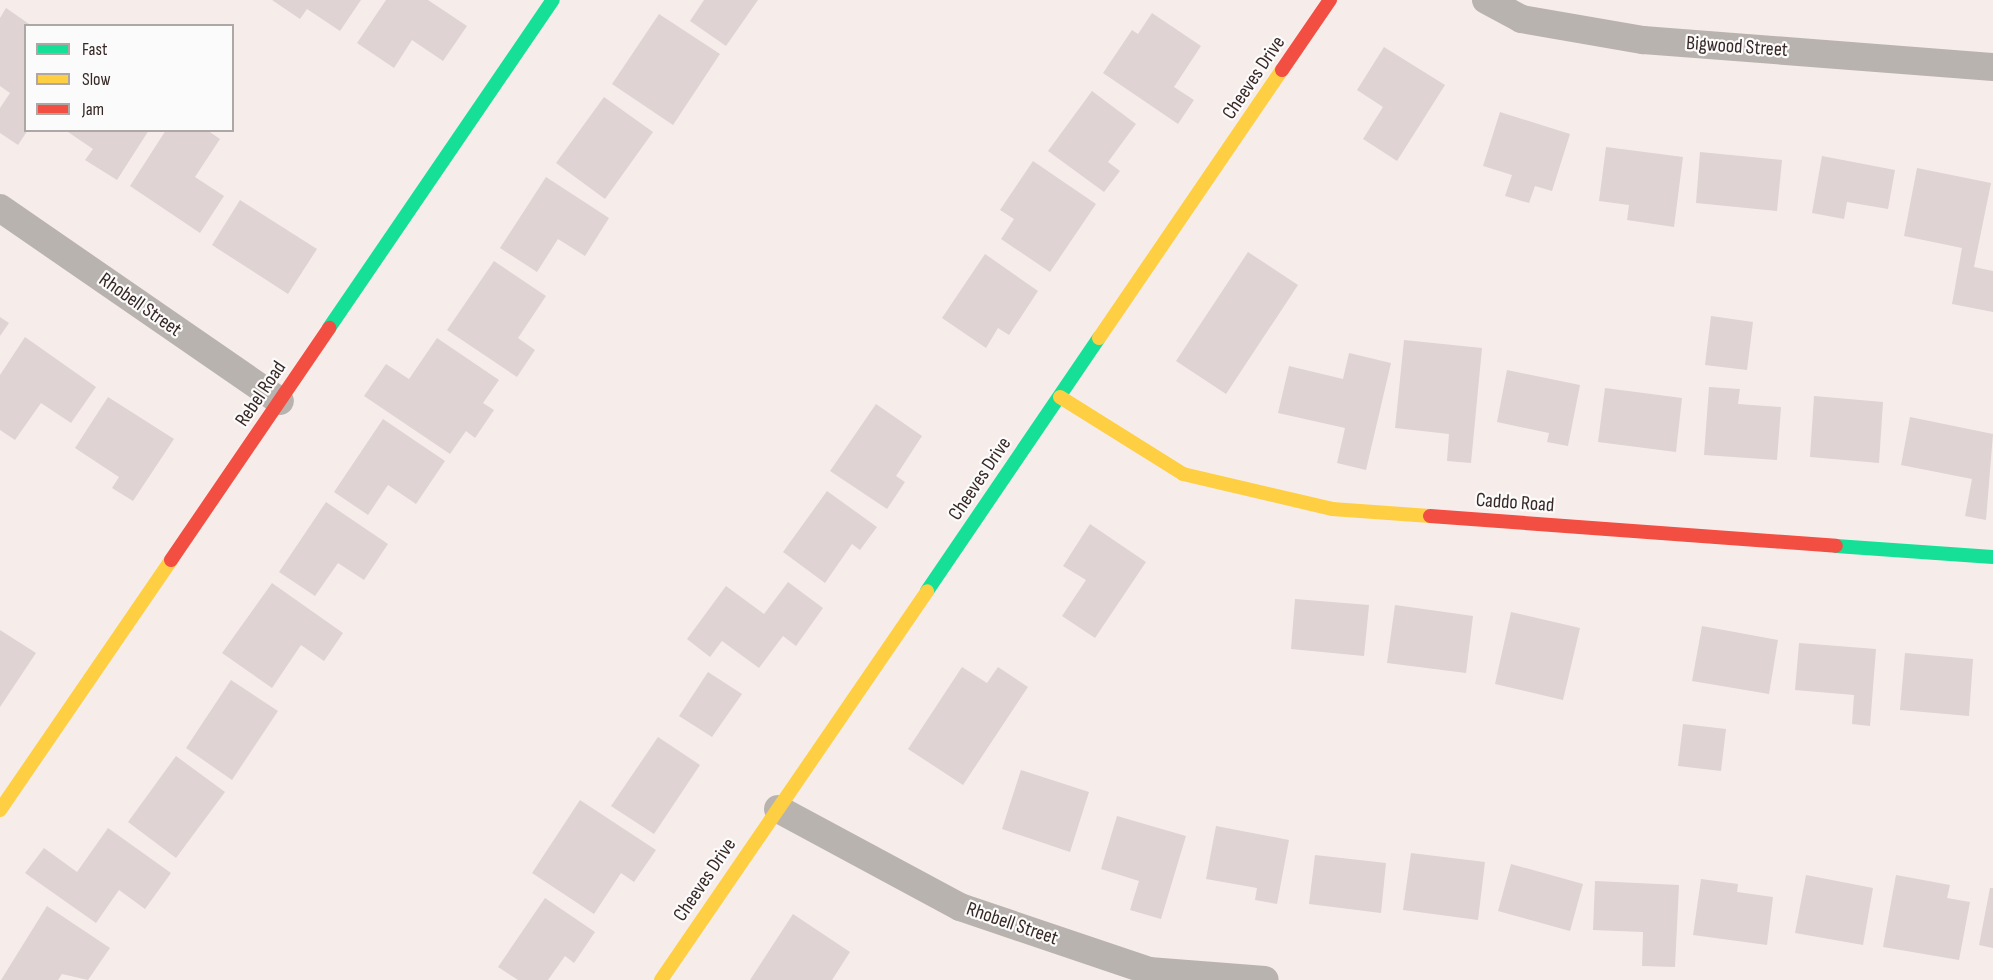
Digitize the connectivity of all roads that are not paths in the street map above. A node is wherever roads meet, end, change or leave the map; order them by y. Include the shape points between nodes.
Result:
1 (553, 0) edge
2 (1330, 0) edge
3 (1486, 0) edge
4 (1993, 67) edge
5 (0, 208) edge
6 (1060, 397) junction
7 (280, 401) junction
8 (1993, 557) edge
9 (778, 808) junction
10 (0, 810) edge
11 (661, 980) edge
12 (1265, 980) edge

1 - 7 street, Rebel Road
2 - 6 street, Cheeves Drive
3 - 4 street, Bigwood Street via 1521,19 1643,40
5 - 7 street, Rhobell Street
6 - 8 street, Caddo Road via 1183,474 1332,509
6 - 9 street, Cheeves Drive
7 - 10 street, Rebel Road
9 - 11 street, Cheeves Drive
9 - 12 street, Rhobell Street via 960,907 1149,971

